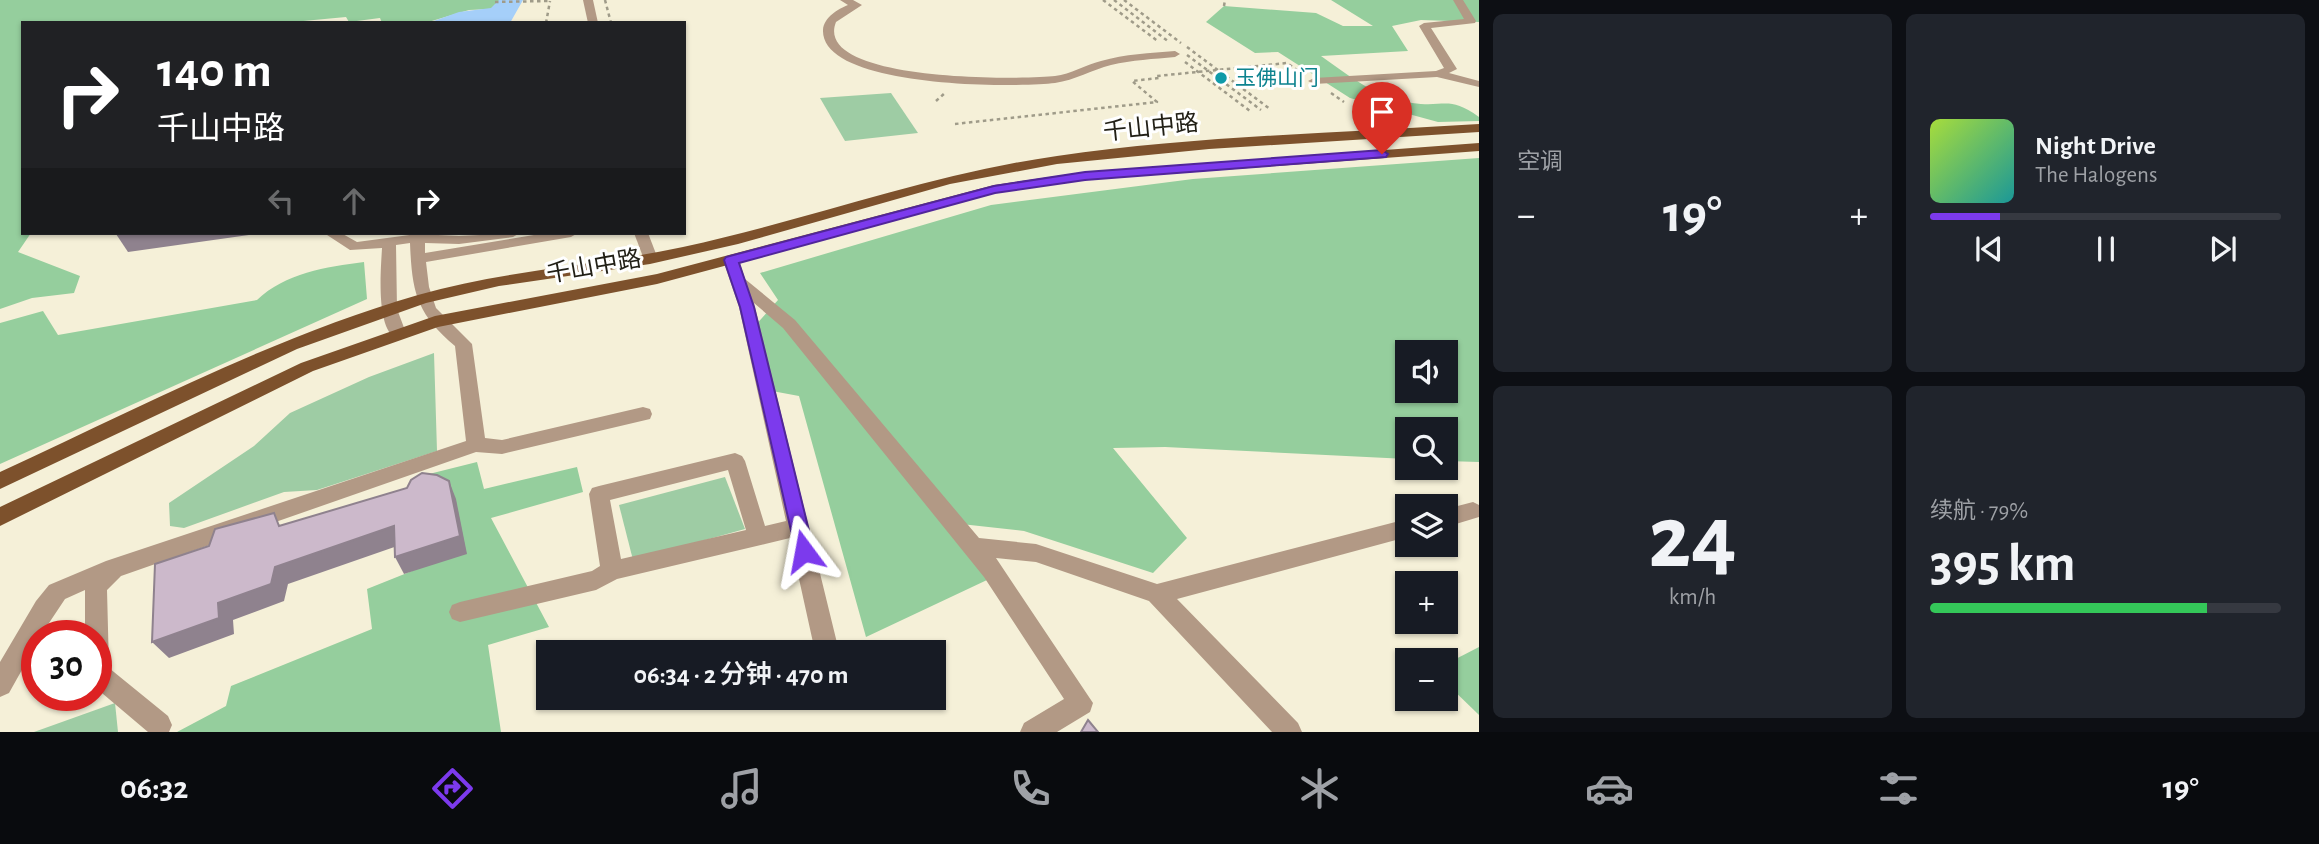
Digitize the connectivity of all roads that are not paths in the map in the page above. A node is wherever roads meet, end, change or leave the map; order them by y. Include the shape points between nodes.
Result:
1 (588, 0) edge
2 (845, 0) edge
3 (1458, 0) edge
4 (593, 21) edge
5 (1176, 50) road end
6 (1437, 74) junction
7 (1314, 81) road end
8 (1479, 84) edge
9 (1479, 128) edge
10 (1479, 147) edge
11 (334, 235) edge
12 (425, 235) edge
13 (498, 235) edge
14 (559, 235) edge
15 (642, 235) edge
16 (389, 242) junction
17 (419, 259) junction
18 (650, 260) junction
19 (731, 260) junction
20 (738, 281) junction
21 (422, 299) junction
22 (389, 309) junction
23 (435, 321) junction
24 (398, 333) junction
25 (643, 414) dead end
26 (476, 445) junction
27 (0, 481) edge
28 (1473, 511) dead end
29 (1458, 515) edge
30 (0, 517) edge
31 (798, 527) junction
32 (1395, 531) edge
33 (758, 536) junction
34 (973, 547) junction
35 (113, 569) junction
36 (612, 571) junction
37 (1157, 594) junction
38 (460, 612) dead end
39 (824, 640) edge
40 (0, 685) edge
41 (159, 725) dead end
42 (1033, 732) edge
43 (1289, 732) edge

1 - 4 street
2 - 5 street via 857,5 829,22 827,35 832,47 850,61 900,75 1049,80 1122,59
3 - 6 street via 1471,21 1424,26 1451,69
6 - 7 street
6 - 8 street
9 - 18 main road, 千山中路 via 1056,160 948,180 738,240
10 - 19 main road, 千山中路 via 1085,176 994,189
11 - 16 street via 355,247
12 - 13 street via 459,240
12 - 16 street
12 - 17 street
14 - 17 street
15 - 18 street
16 - 22 street
17 - 21 street
18 - 21 main road, 千山中路 via 499,281
19 - 20 street
19 - 23 main road, 千山中路
20 - 31 street
20 - 34 street via 789,324
21 - 22 main road, 千山中路
21 - 23 street
22 - 24 street
22 - 27 main road, 千山中路 via 291,345
23 - 24 main road, 千山中路
23 - 26 street via 463,344
24 - 30 main road, 千山中路 via 307,367
25 - 26 street via 502,447
26 - 35 street
28 - 29 street
31 - 33 street
31 - 39 street
32 - 37 street
33 - 36 street
33 - 36 street via 735,461 599,494
34 - 37 street via 1036,552
34 - 42 street via 1081,703
35 - 40 street via 57,592
35 - 41 street via 96,587 97,673
36 - 38 street via 596,580
37 - 43 street

